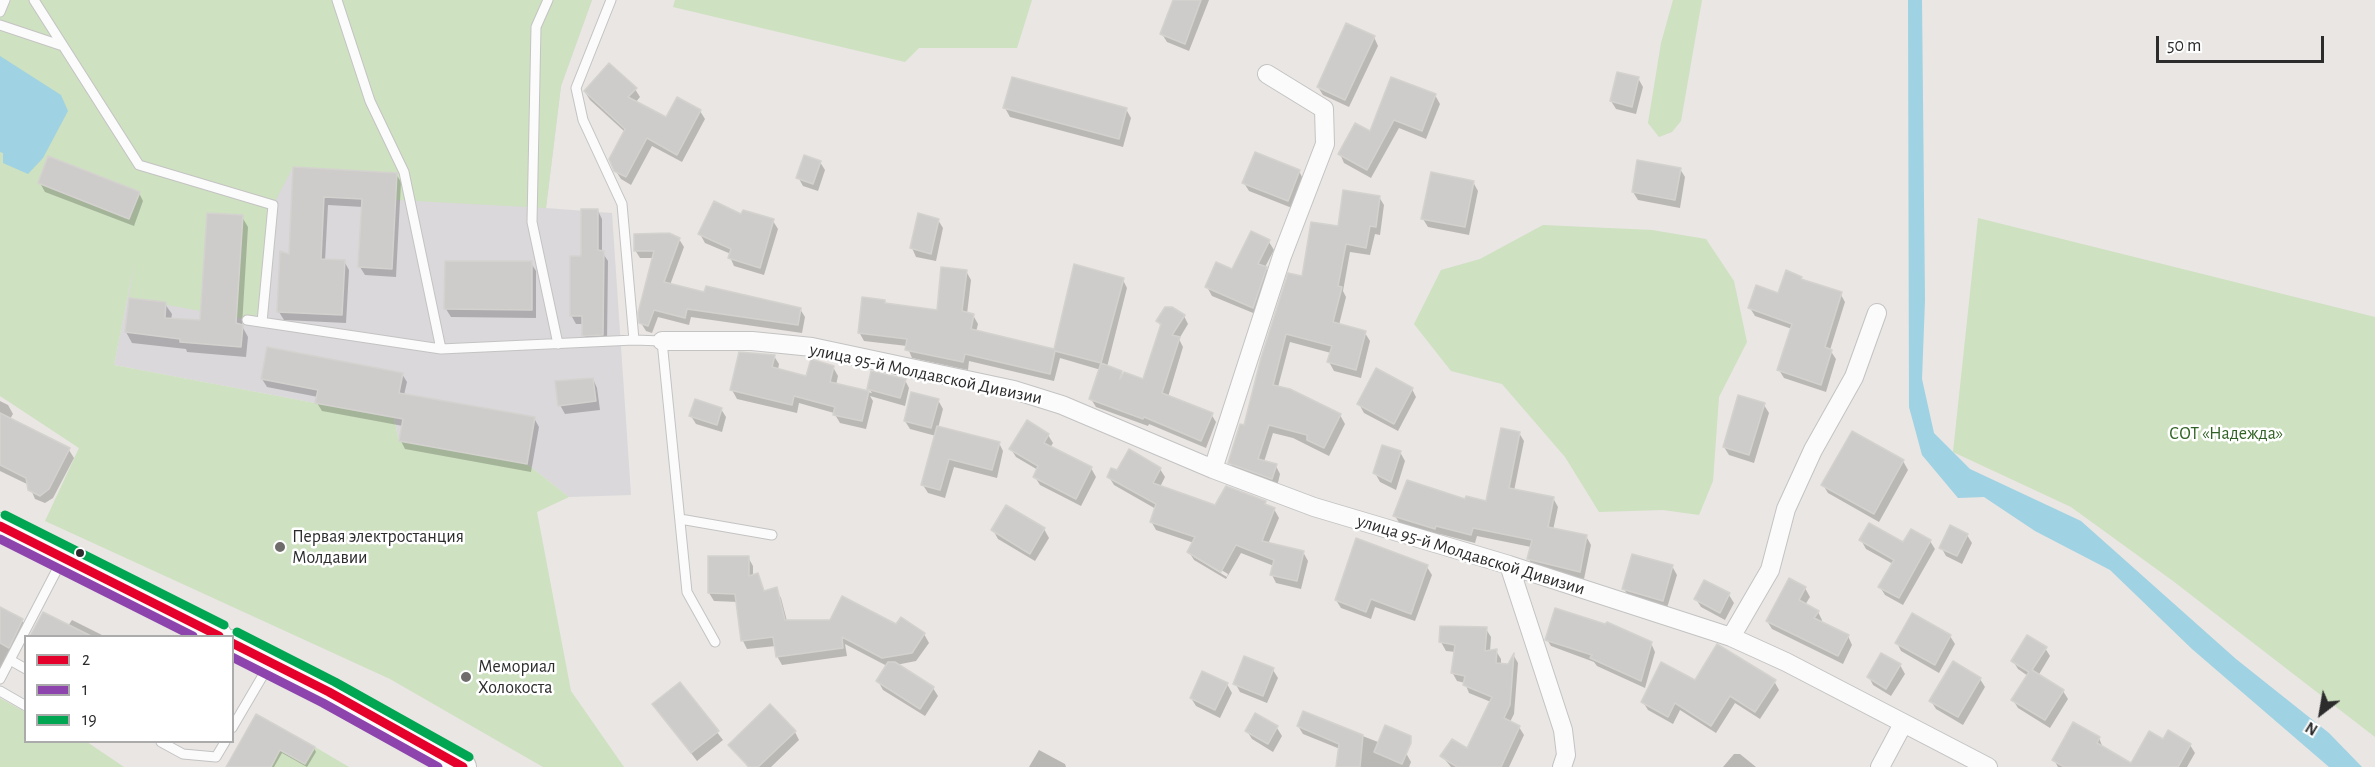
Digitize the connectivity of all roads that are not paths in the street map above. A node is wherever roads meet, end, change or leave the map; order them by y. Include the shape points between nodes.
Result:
1 (5, 0) edge
2 (34, 0) edge
3 (337, 0) edge
4 (548, 0) edge
5 (611, 0) edge
6 (0, 12) edge
7 (0, 25) edge
8 (63, 46) junction
9 (1267, 74) dead end
10 (1877, 313) dead end
11 (247, 320) dead end
12 (262, 322) junction
13 (634, 340) junction
14 (662, 341) junction
15 (558, 344) junction
16 (441, 349) junction
17 (1213, 470) junction
18 (680, 519) junction
19 (0, 526) edge
20 (772, 535) dead end
21 (63, 558) junction
22 (1509, 565) junction
23 (217, 635) edge
24 (1731, 637) junction
25 (715, 642) dead end
26 (234, 644) edge
27 (10, 660) junction
28 (270, 662) junction
29 (24, 668) edge
30 (0, 679) edge
31 (0, 691) edge
32 (24, 705) edge
33 (1903, 724) junction
34 (234, 725) edge
35 (165, 743) edge
36 (224, 743) edge
37 (462, 767) edge
38 (1562, 767) edge
39 (1880, 767) edge
40 (1988, 767) edge

1 - 6 lane
2 - 8 lane
3 - 16 lane via 370,101 404,172
4 - 15 lane via 536,27 532,222
5 - 13 lane via 576,88 583,120 622,204
7 - 8 lane
8 - 12 lane via 139,165 273,205
9 - 17 street via 1323,109 1325,144 1282,256
10 - 24 street via 1854,377 1813,450 1786,509 1770,570
11 - 12 lane
12 - 16 lane
13 - 14 lane
13 - 15 lane
14 - 17 street, улица 95-й Молдавской Дивизии via 752,341 812,347 1014,390 1062,405
14 - 18 lane
15 - 16 lane
17 - 22 street, улица 95-й Молдавской Дивизии via 1314,507
18 - 20 lane
18 - 25 lane via 687,592
19 - 21 main road
21 - 23 main road
21 - 27 lane
22 - 24 street, улица 95-й Молдавской Дивизии
22 - 38 street via 1563,730 1566,755
24 - 33 street, улица 95-й Молдавской Дивизии
26 - 28 main road
27 - 29 lane
27 - 30 lane
28 - 34 lane
28 - 37 main road
31 - 32 lane
33 - 39 street
33 - 40 street, улица 95-й Молдавской Дивизии
35 - 36 lane via 183,754 216,757

